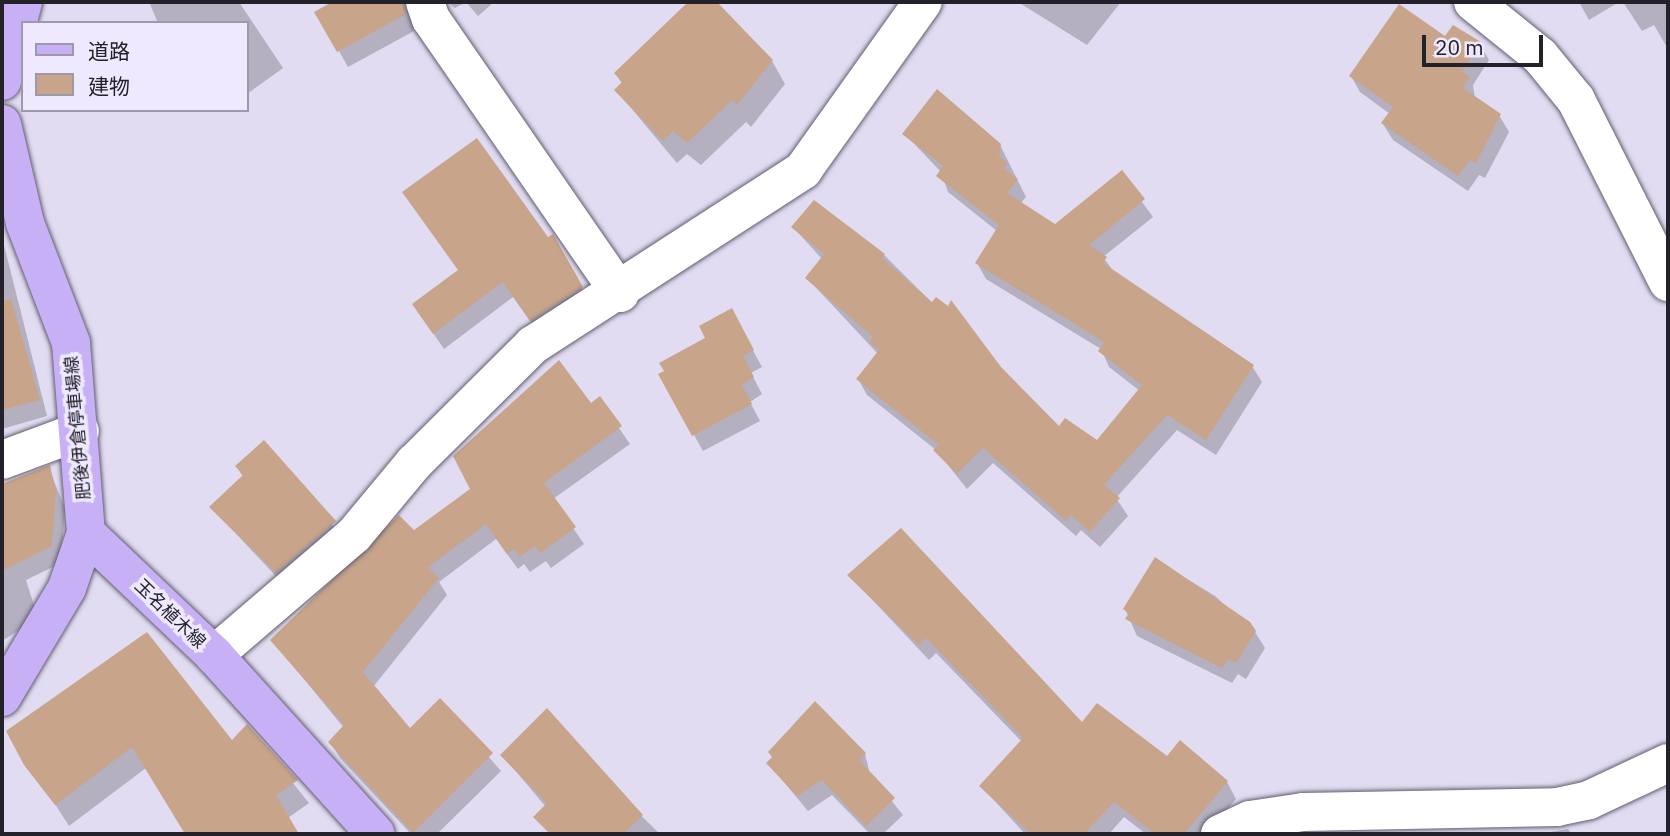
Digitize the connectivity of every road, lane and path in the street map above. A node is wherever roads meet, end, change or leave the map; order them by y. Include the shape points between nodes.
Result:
1 (23, 2) edge
2 (425, 2) edge
3 (923, 2) edge
4 (1473, 2) edge
5 (2, 81) edge
6 (2, 124) edge
7 (1668, 282) edge
8 (620, 293) junction
9 (80, 431) junction
10 (2, 460) edge
11 (86, 533) junction
12 (214, 655) junction
13 (2, 697) edge
14 (1668, 763) edge
15 (376, 834) edge
16 (1220, 834) edge

1 - 5 main road
2 - 8 street via 439,31
3 - 8 street via 803,170
4 - 7 street via 1540,56 1576,100
6 - 9 main road, 肥後伊倉停車場線 via 25,223 71,343
8 - 12 street via 533,345 414,463 354,535
9 - 10 street
9 - 11 main road, 肥後伊倉停車場線
11 - 12 main road, 玉名植木線
11 - 13 main road via 67,588
12 - 15 main road, 玉名植木線
14 - 16 street via 1589,800 1557,807 1303,812 1250,820

